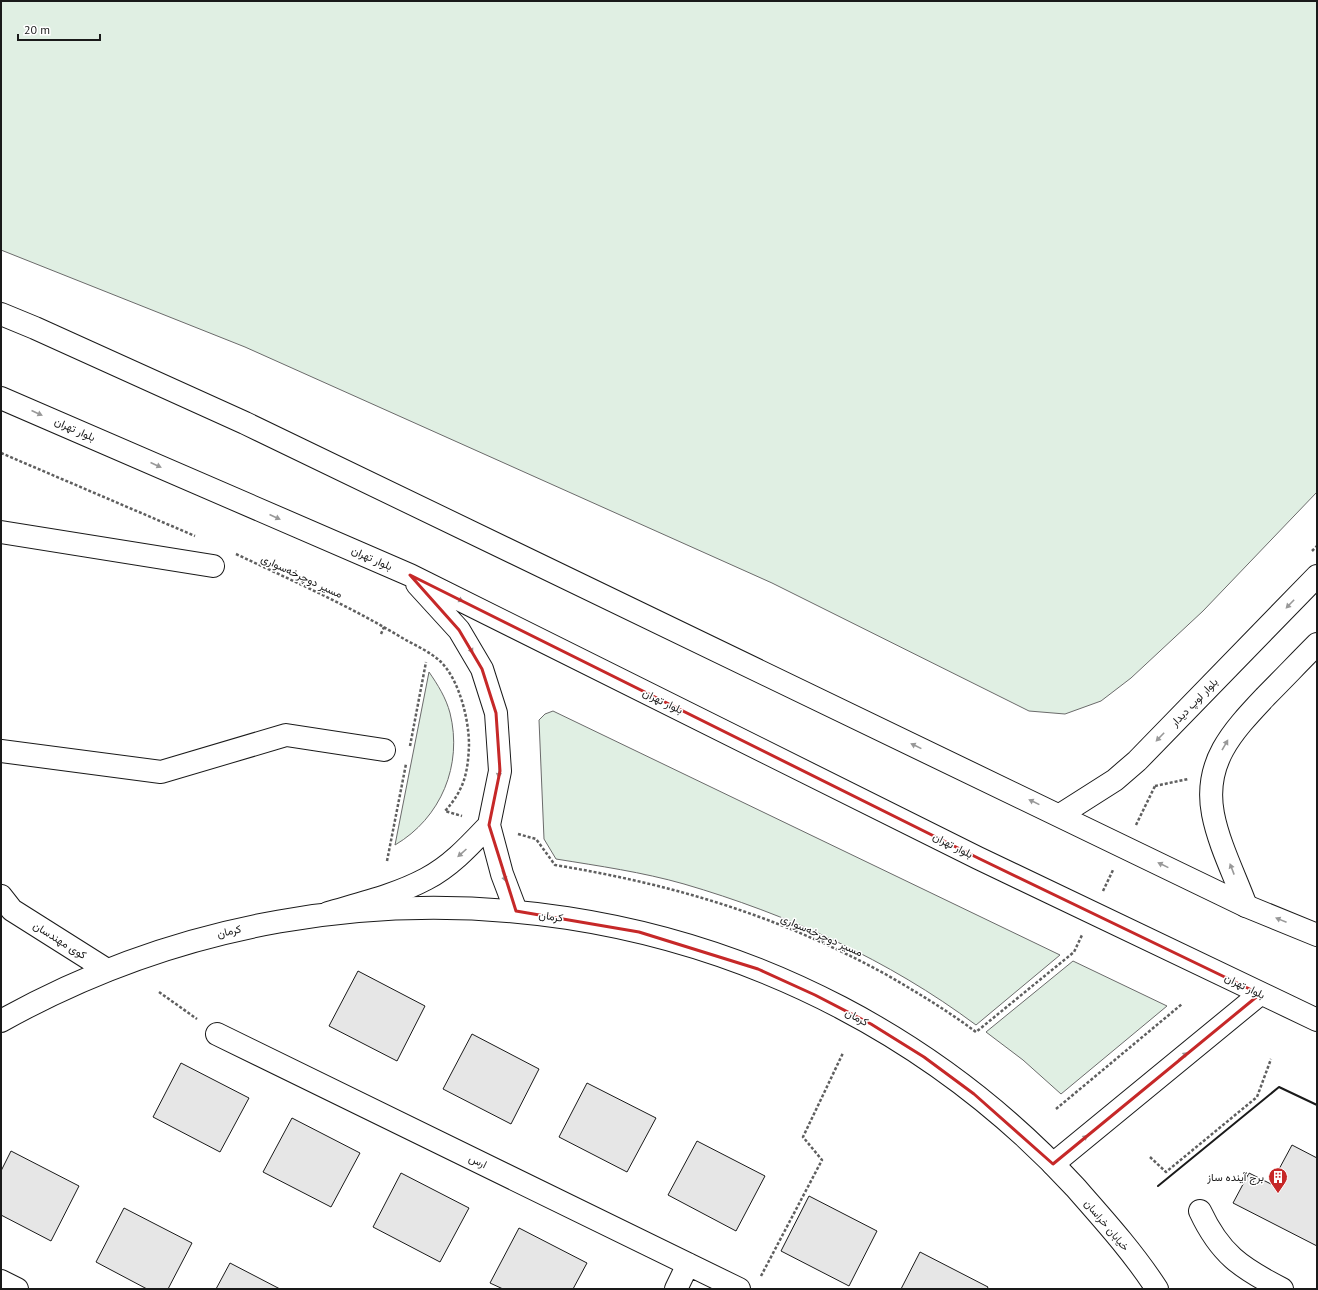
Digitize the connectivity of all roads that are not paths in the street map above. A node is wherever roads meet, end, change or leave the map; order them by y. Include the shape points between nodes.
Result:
1 (1, 314) edge
2 (1, 398) edge
3 (1, 532) edge
4 (213, 566) dead end
5 (410, 575) junction
6 (1317, 576) edge
7 (1317, 644) edge
8 (1, 750) edge
9 (384, 750) dead end
10 (1060, 815) junction
11 (489, 825) junction
12 (1246, 906) junction
13 (5, 907) edge
14 (516, 911) junction
15 (328, 913) junction
16 (1317, 935) edge
17 (108, 970) junction
18 (1260, 994) junction
19 (1317, 1020) edge
20 (1, 1021) edge
21 (217, 1034) road end
22 (1053, 1164) junction
23 (1200, 1211) dead end
24 (688, 1264) junction
25 (1, 1281) edge
26 (748, 1286) edge
27 (17, 1289) edge
28 (676, 1289) edge
29 (1157, 1289) edge
30 (1282, 1289) edge

10 -> 1 main road via 245,423
2 -> 5 main road, بلوار تهران
3 - 4 main road
5 -> 11 main road via 459,630 482,669 496,713 500,771
5 -> 18 main road, بلوار تهران via 978,858
6 -> 10 main road, بلوار لوپ دیدار via 1137,761 1115,780
12 -> 7 main road via 1213,815 1212,778 1225,743 1239,725
8 - 9 main road via 161,772 286,735
12 -> 10 main road
11 -> 14 main road via 502,874
11 -> 15 main road via 461,854 427,878 390,895
16 -> 12 main road
13 - 17 main road, کوی مهندسان
14 - 15 main road, کرمان via 454,907
14 - 22 main road, کرمان via 578,919 699,948 758,969 815,995 871,1024 924,1057 974,1094
15 - 17 main road, کرمان via 206,937 146,955
17 - 20 main road, کرمان via 31,1004
18 - 19 main road, بلوار تهران
22 -> 18 main road
21 - 24 main road, ارس
22 - 29 main road, خیابان خراسان via 1108,1224
23 - 30 main road via 1209,1230 1236,1262
24 - 26 main road, ارس
24 - 28 main road
25 - 27 main road

